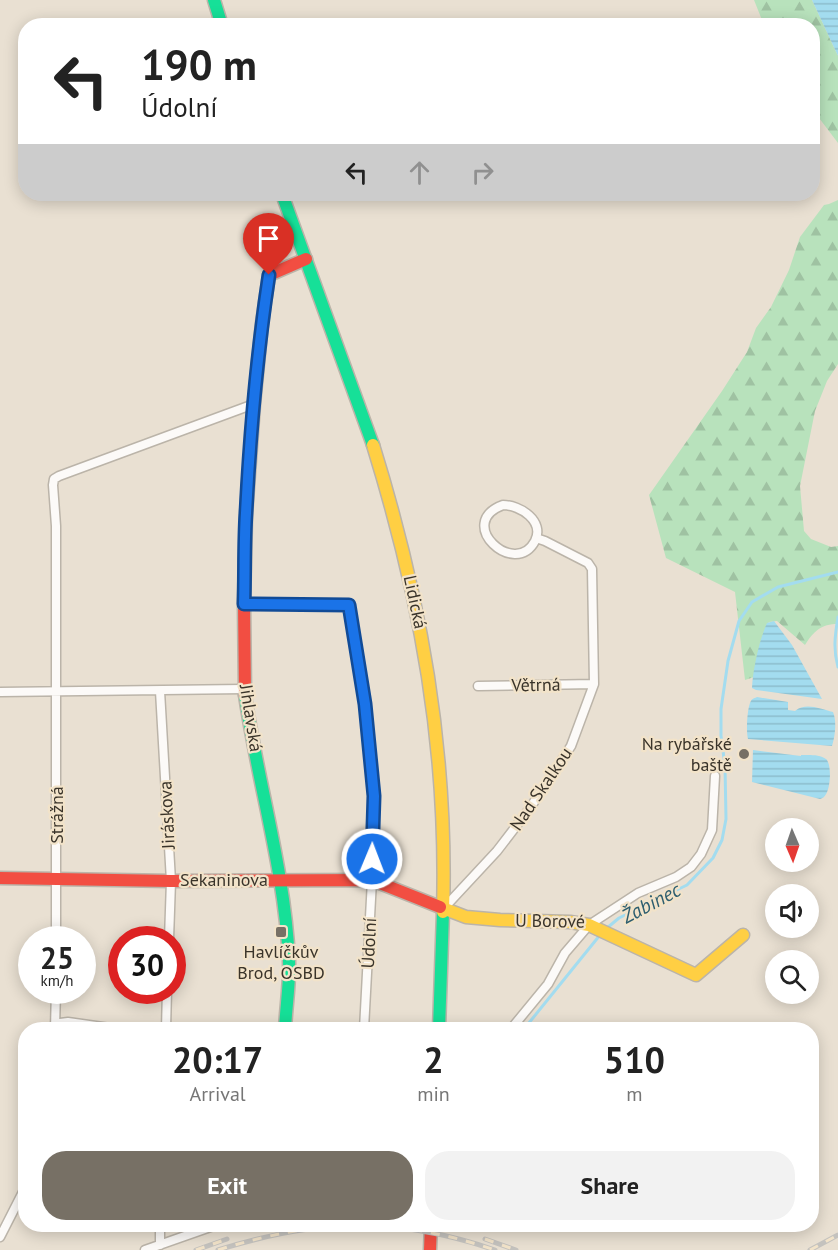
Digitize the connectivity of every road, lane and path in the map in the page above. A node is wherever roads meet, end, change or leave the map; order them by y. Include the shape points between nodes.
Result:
1 (214, 0) edge
2 (220, 18) edge
3 (285, 201) edge
4 (306, 259) junction
5 (254, 404) junction
6 (536, 538) junction
7 (244, 604) junction
8 (594, 684) junction
9 (478, 686) dead end
10 (244, 689) junction
11 (56, 691) junction
12 (160, 691) junction
13 (0, 692) edge
14 (715, 776) dead end
15 (0, 878) edge
16 (57, 880) junction
17 (171, 880) junction
18 (282, 880) junction
19 (372, 880) junction
20 (443, 908) junction
21 (56, 926) edge
22 (169, 926) edge
23 (598, 929) junction
24 (743, 935) dead end
25 (56, 1004) edge
26 (167, 1004) edge
27 (55, 1022) edge
28 (166, 1022) edge
29 (285, 1022) edge
30 (364, 1022) edge
31 (439, 1022) edge
32 (518, 1022) edge
33 (18, 1202) edge
34 (160, 1232) edge
35 (197, 1232) edge
36 (431, 1232) edge
37 (0, 1237) edge
38 (160, 1245) junction
39 (145, 1250) edge
40 (430, 1250) edge

1 - 2 street
3 - 4 street, Lidická
4 - 5 street, Jihlavská via 269,275
4 - 20 street, Lidická via 382,473 412,583 436,728 443,819
5 - 7 street, Jihlavská
5 - 11 street, Strážná via 54,479
6 - 6 street via 523,552 500,550 485,532 487,518 503,505 517,507 531,518 537,529
6 - 8 street, Nad Skalkou via 588,563 592,569
7 - 10 street, Jihlavská
7 - 19 street, Údolní via 349,605 365,704 374,796
8 - 9 street, Větrná
8 - 20 street, Nad Skalkou via 571,746 530,808 497,851
10 - 12 street
10 - 18 street, Jihlavská
11 - 12 street
11 - 13 street
11 - 16 street, Strážná
12 - 17 street, Jiráskova
14 - 23 street, U Borové via 712,830 701,854 676,877 638,893
15 - 16 street, Sekaninova
16 - 17 street, Sekaninova
16 - 21 street, Strážná
17 - 18 street, Sekaninova
17 - 22 street, Jiráskova
18 - 19 street, Sekaninova
18 - 29 street, Jihlavská via 289,962
19 - 20 street, Sekaninova
19 - 30 street, Údolní
20 - 23 street, U Borové via 466,917 570,922
20 - 31 street, Lidická
23 - 24 street via 696,975
23 - 32 street via 565,953 548,984
25 - 27 street
26 - 28 street
33 - 37 street
34 - 38 street
35 - 38 street
36 - 40 street
38 - 39 street

